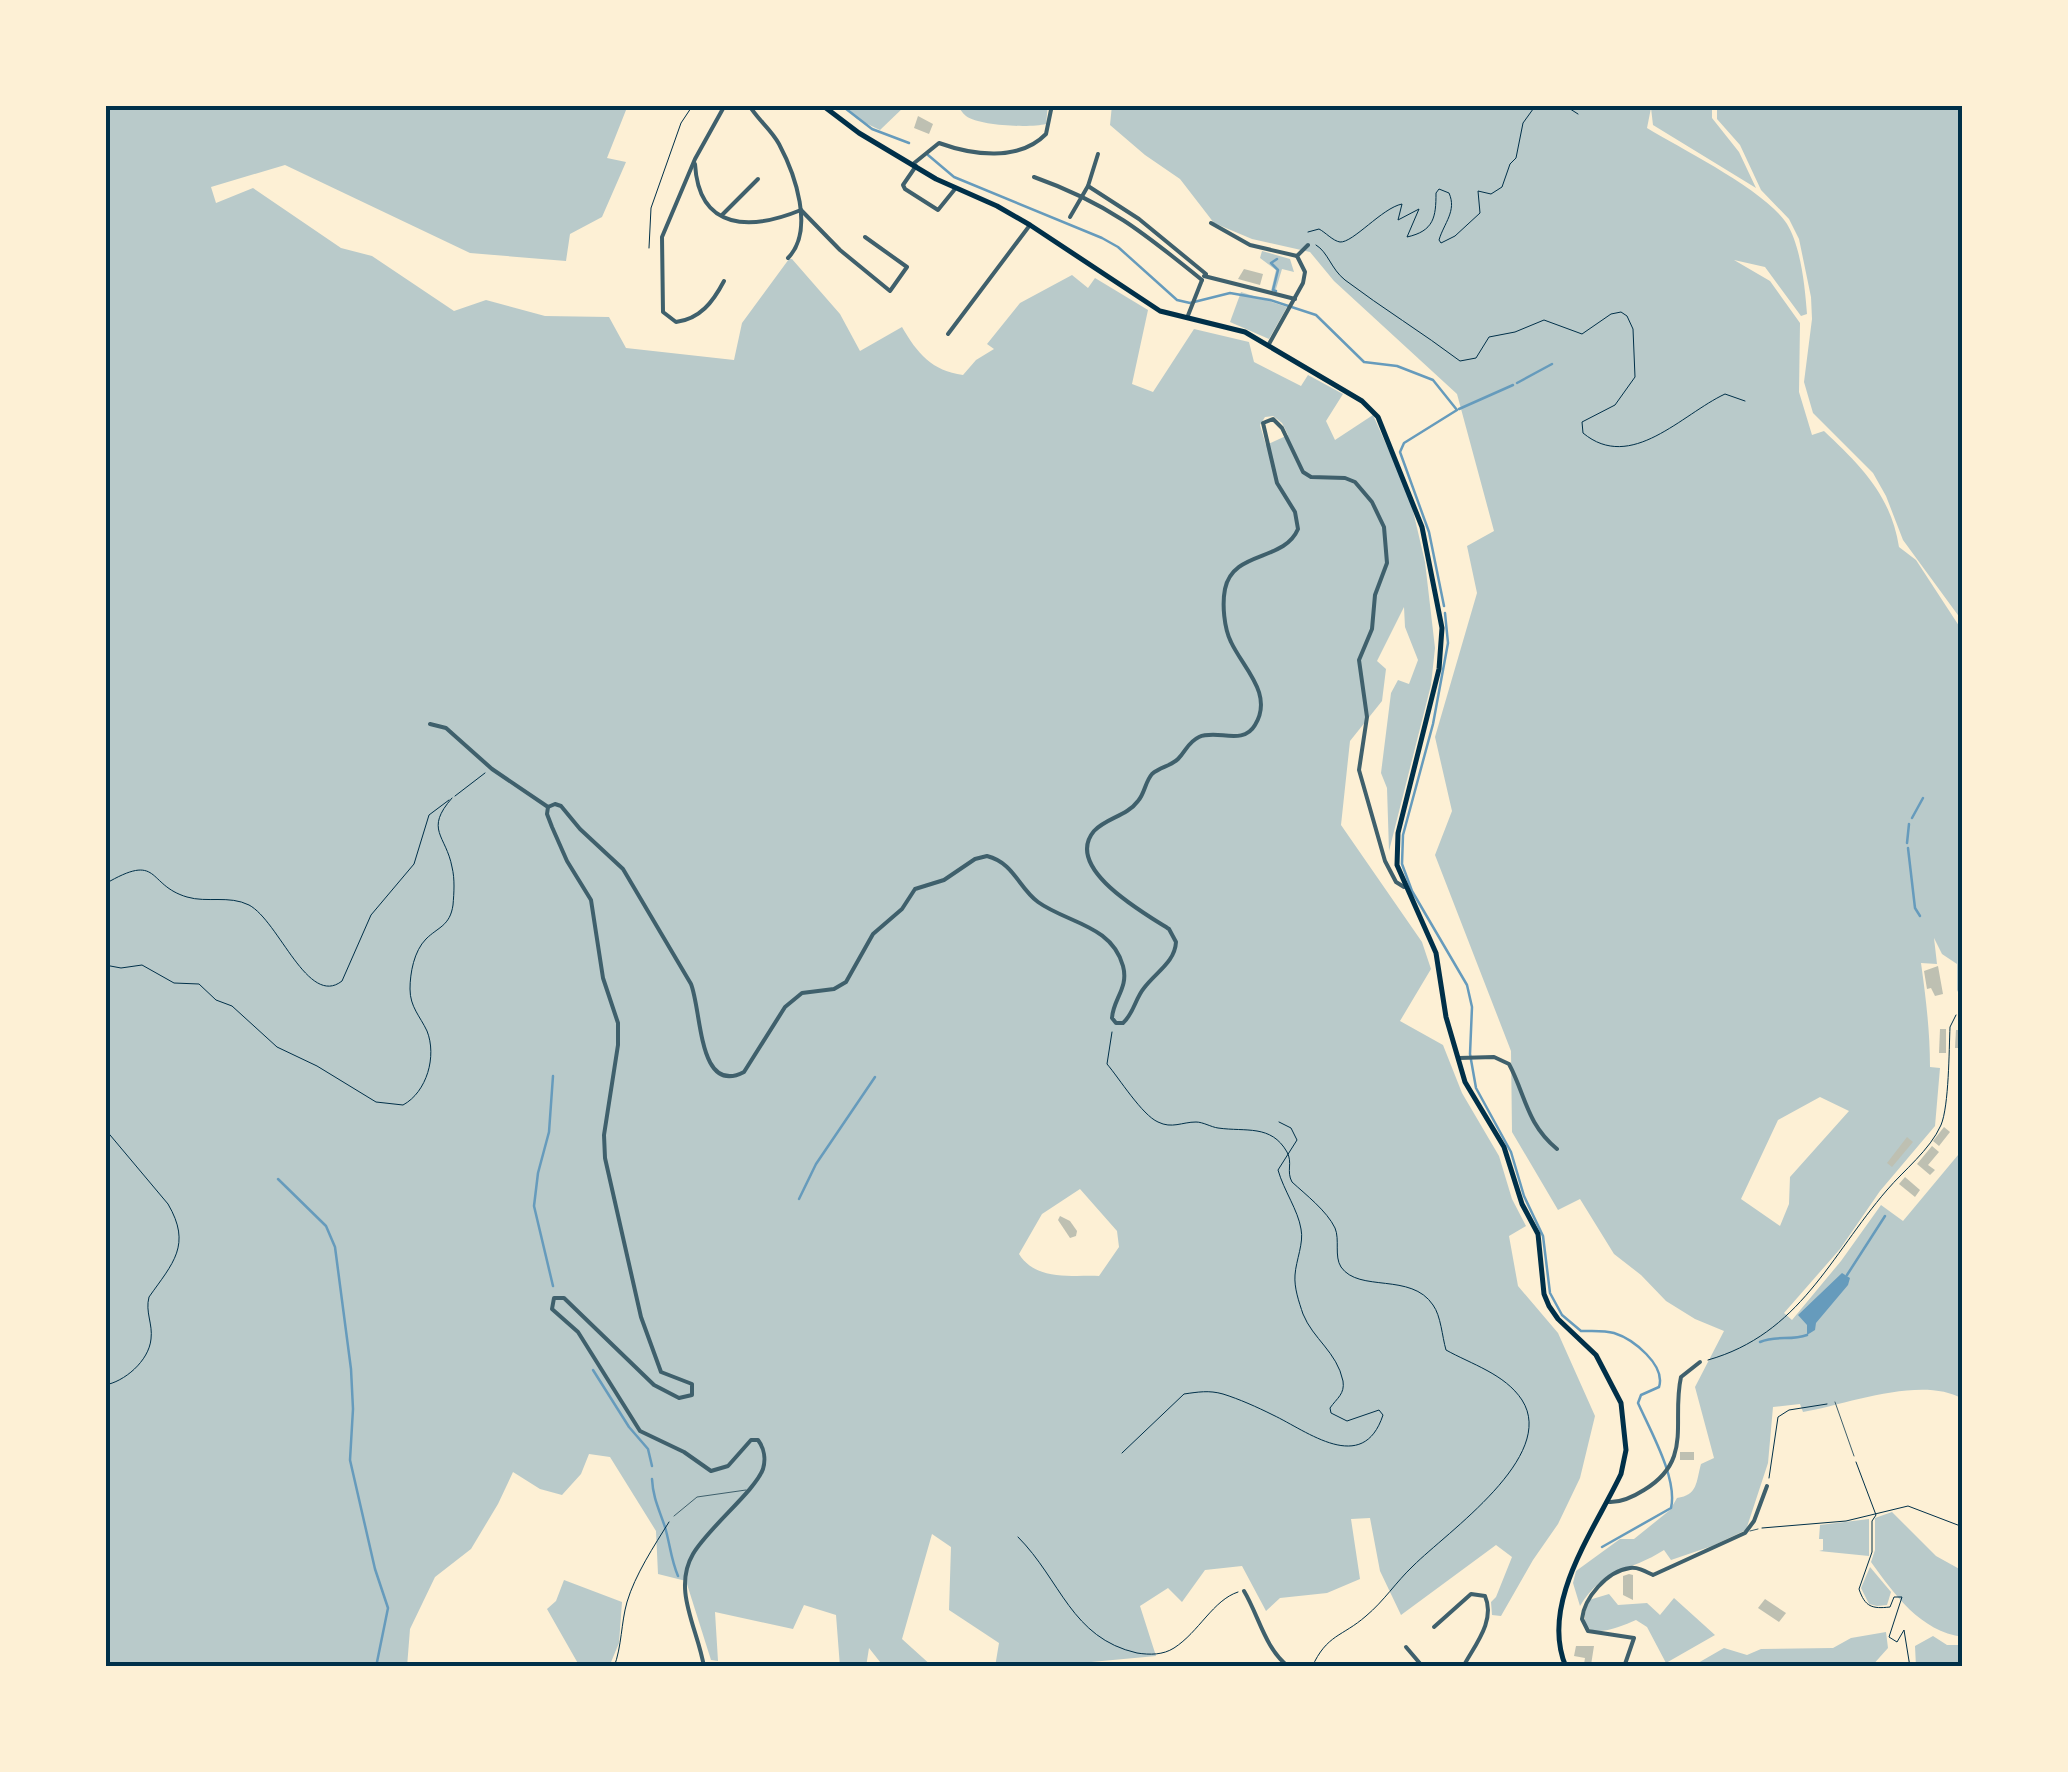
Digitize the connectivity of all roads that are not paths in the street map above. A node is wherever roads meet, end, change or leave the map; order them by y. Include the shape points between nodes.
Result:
1 (725, 105) edge
2 (749, 105) edge
3 (822, 105) edge
4 (1052, 105) edge
5 (1098, 154) dead end
6 (695, 159) junction
7 (915, 165) junction
8 (1034, 177) dead end
9 (758, 179) dead end
10 (684, 183) junction
11 (698, 183) junction
12 (1088, 186) junction
13 (954, 190) junction
14 (1083, 194) junction
15 (801, 210) junction
16 (722, 215) junction
17 (1070, 218) dead end
18 (1138, 219) junction
19 (1211, 223) dead end
20 (1030, 225) junction
21 (1134, 226) junction
22 (865, 238) dead end
23 (1308, 245) road end
24 (1297, 256) junction
25 (788, 258) dead end
26 (1204, 277) junction
27 (724, 282) dead end
28 (1292, 305) junction
29 (1186, 320) junction
30 (948, 334) dead end
31 (1268, 345) junction
32 (430, 724) dead end
33 (548, 806) junction
34 (1404, 886) junction
35 (1457, 1058) junction
36 (1557, 1148) dead end
37 (1700, 1362) road end
38 (1835, 1402) road end
39 (1854, 1456) road end
40 (1767, 1486) road end
41 (746, 1490) junction
42 (1608, 1502) junction
43 (674, 1516) road end
44 (1758, 1528) road end
45 (1747, 1531) junction
46 (1244, 1592) road end
47 (1434, 1626) dead end
48 (1406, 1647) dead end
49 (704, 1667) edge
50 (1289, 1667) edge
51 (1423, 1667) edge
52 (1463, 1667) edge
53 (1566, 1667) edge
54 (1624, 1667) edge

1 - 6 street
2 - 15 street via 780,145
3 - 7 main road
4 - 7 street via 1046,134 1034,144 1000,154 938,143
5 - 12 street
6 - 10 street
6 - 11 street
7 - 13 main road
7 - 13 street via 904,189 938,210
8 - 14 street
9 - 16 street
10 - 11 street
10 - 27 street via 660,248 661,306 676,322 689,320 708,307
11 - 16 street
12 - 14 street
12 - 18 street
13 - 20 main road
14 - 17 street
14 - 21 street
15 - 16 street via 750,225
15 - 22 street via 890,291 908,267
15 - 25 street via 800,244
18 - 21 street
18 - 26 street
19 - 24 street via 1250,245
20 - 29 main road via 1160,311
20 - 30 street
21 - 26 street
23 - 24 street
24 - 28 street via 1305,272
26 - 28 street
26 - 29 street
28 - 31 street
29 - 31 main road via 1239,329
31 - 34 main road via 1373,410 1428,548 1442,653 1396,842
32 - 33 street via 446,728
33 - 34 street via 562,806 632,882 690,984 707,1060 723,1076 744,1072 797,996 846,982 873,934 920,886 944,880 982,856 1002,861 1037,901 1088,925 1114,947 1125,980 1112,1011 1120,1024 1174,956 1176,942 1169,929 1096,873 1088,841 1132,808 1150,776 1175,762 1190,742 1212,734 1240,736 1257,721 1257,682 1229,638 1224,600 1234,570 1286,546 1298,529 1262,428 1273,419 1303,472 1355,482 1384,527 1387,563 1360,660 1367,722 1359,770 1385,861
33 - 41 street via 595,912 603,978 618,1023 605,1158 641,1317 661,1372 689,1382 693,1392 679,1398 654,1386 570,1302 556,1296 552,1309 572,1325 646,1436 714,1471 728,1466 748,1442 760,1442 764,1467
34 - 35 main road via 1436,952
35 - 36 street via 1494,1057 1509,1064 1534,1123
35 - 42 main road via 1504,1147 1538,1234 1549,1306 1596,1354 1621,1403 1626,1450
37 - 42 street via 1681,1377 1680,1434 1666,1473 1644,1491
38 - 39 lane
40 - 45 street
41 - 43 lane via 696,1497
41 - 49 street via 700,1543 685,1574
42 - 53 main road via 1559,1606
44 - 45 lane
45 - 54 street via 1653,1575 1623,1570 1588,1598 1582,1613 1588,1631 1634,1638
46 - 50 street
47 - 52 street via 1472,1594 1485,1596 1487,1622
48 - 51 street

